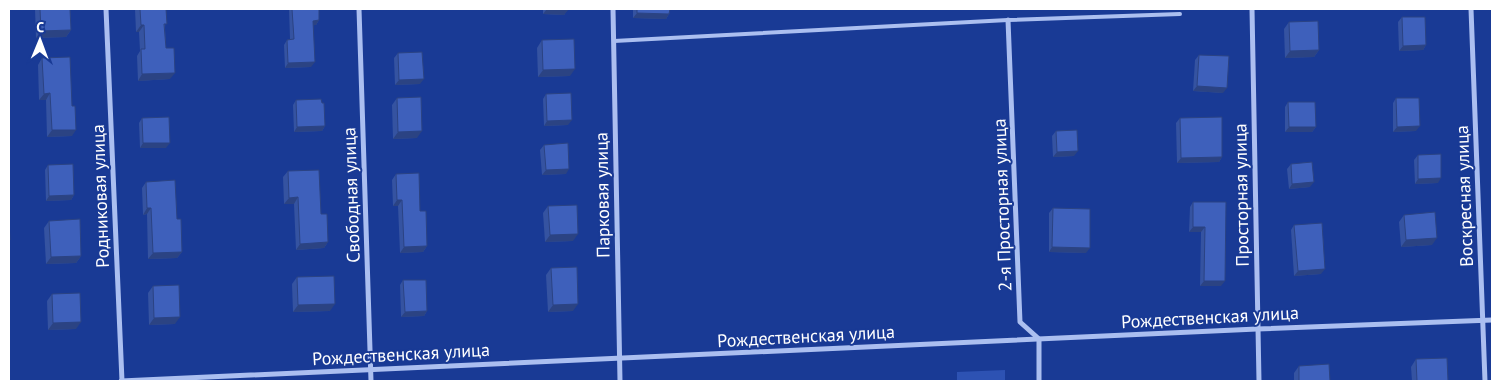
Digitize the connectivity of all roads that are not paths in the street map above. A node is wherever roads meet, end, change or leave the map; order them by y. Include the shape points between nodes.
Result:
1 (106, 9) edge
2 (359, 9) edge
3 (613, 9) edge
4 (1252, 9) edge
5 (1470, 9) edge
6 (1180, 14) dead end
7 (1008, 20) junction
8 (614, 41) junction
9 (1482, 320) junction
10 (1492, 320) edge
11 (1257, 329) junction
12 (1039, 339) junction
13 (619, 358) junction
14 (370, 370) junction
15 (122, 381) edge
16 (371, 381) edge
17 (620, 381) edge
18 (1039, 381) edge
19 (1259, 381) edge
20 (1485, 381) edge

1 - 15 street, Родниковая улица
2 - 14 street, Свободная улица
3 - 8 street, Парковая улица
4 - 11 street, Просторная улица
5 - 9 street, Воскресная улица
6 - 7 lane
7 - 8 lane
7 - 12 street, 2-я Просторная улица via 1020,322
8 - 13 street, Парковая улица
9 - 10 street, Рождественская улица
9 - 11 street, Рождественская улица
9 - 20 street, Воскресная улица
11 - 12 street, Рождественская улица
11 - 19 street, Просторная улица
12 - 13 street, Рождественская улица
12 - 18 street
13 - 14 street, Рождественская улица
13 - 17 street, Парковая улица
14 - 15 street, Рождественская улица
14 - 16 street, Свободная улица

